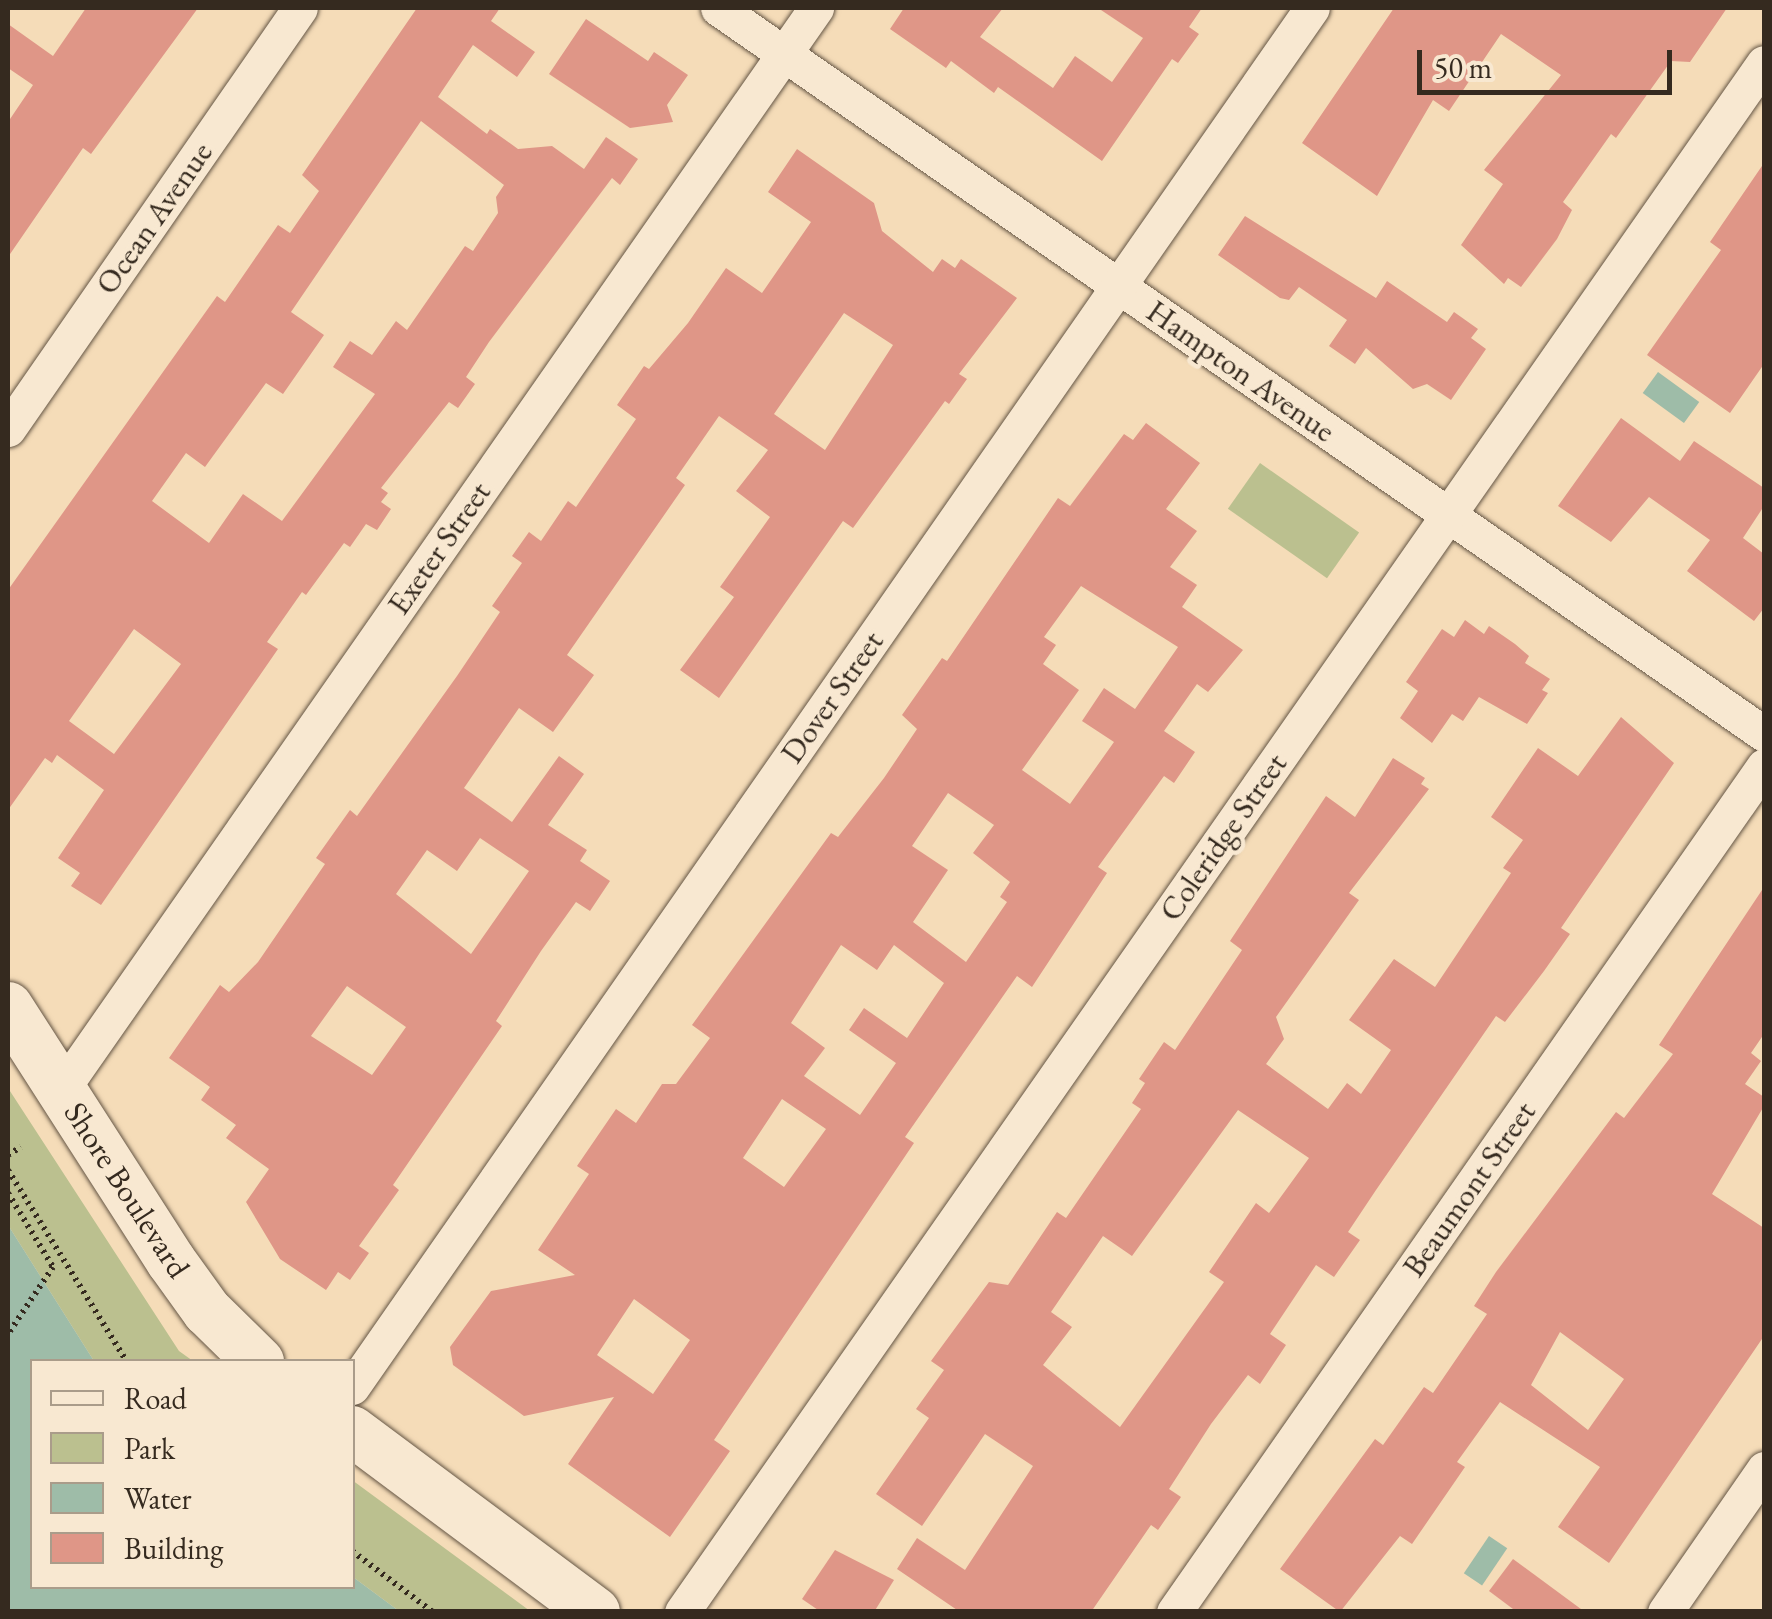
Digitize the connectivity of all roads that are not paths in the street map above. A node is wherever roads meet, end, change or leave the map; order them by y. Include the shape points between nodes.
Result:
1 (300, 8) edge
2 (718, 8) edge
3 (816, 8) edge
4 (1312, 8) edge
5 (784, 54) junction
6 (1764, 63) edge
7 (1118, 286) junction
8 (8, 429) edge
9 (1449, 515) junction
10 (1764, 734) edge
11 (1764, 766) edge
12 (8, 1007) edge
13 (62, 1089) junction
14 (256, 1359) edge
15 (355, 1383) edge
16 (355, 1433) edge
17 (1764, 1470) edge
18 (595, 1612) edge
19 (682, 1612) edge
20 (1174, 1612) edge
21 (1665, 1612) edge

1 - 8 street, Ocean Avenue
2 - 5 street, Hampton Avenue
3 - 5 street, Exeter Street
4 - 7 street, Dover Street
5 - 7 street, Hampton Avenue
5 - 13 street, Exeter Street
6 - 9 street, Coleridge Street
7 - 9 street, Hampton Avenue
7 - 15 street, Dover Street
9 - 10 street, Hampton Avenue
9 - 19 street, Coleridge Street
11 - 20 street, Beaumont Street
12 - 13 main road, Shore Boulevard
13 - 14 main road, Shore Boulevard via 180,1274
16 - 18 main road
17 - 21 street

